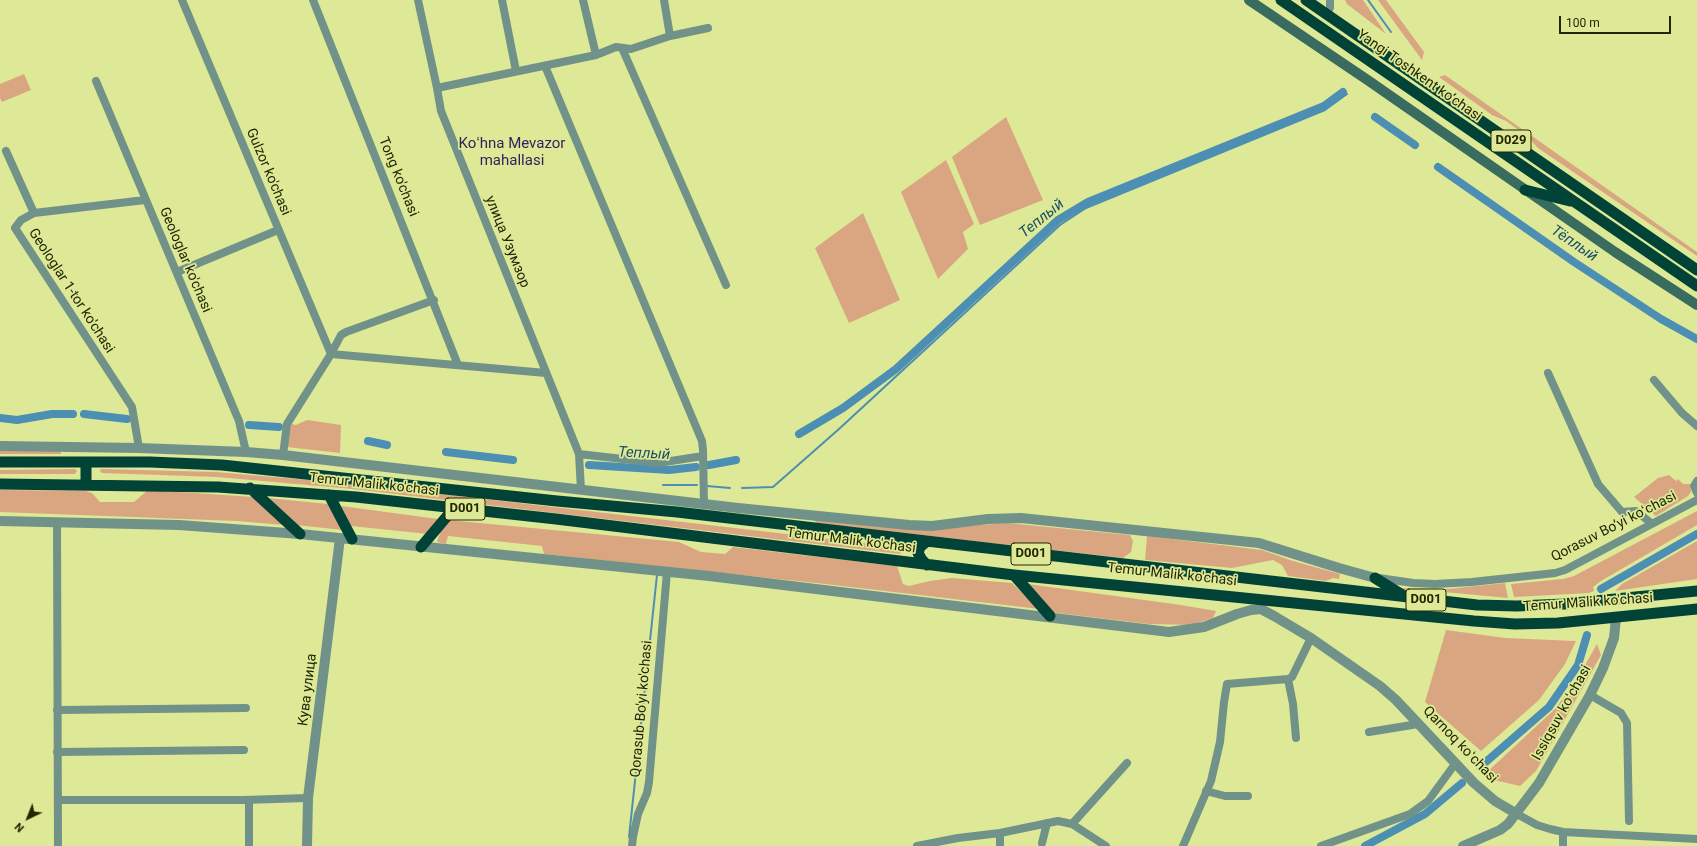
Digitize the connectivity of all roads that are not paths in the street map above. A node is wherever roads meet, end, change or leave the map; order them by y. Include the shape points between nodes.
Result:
1 (182, 0) edge
2 (313, 0) edge
3 (418, 0) edge
4 (502, 0) edge
5 (583, 0) edge
6 (664, 0) edge
7 (1249, 0) edge
8 (1281, 0) edge
9 (1306, 0) edge
10 (1330, 0) edge
11 (1326, 13) junction
12 (708, 28) dead end
13 (670, 36) junction
14 (622, 48) junction
15 (596, 54) junction
16 (545, 66) junction
17 (516, 71) junction
18 (96, 81) dead end
19 (438, 88) junction
20 (6, 151) dead end
21 (1525, 190) junction
22 (145, 200) junction
23 (1575, 202) junction
24 (34, 213) junction
25 (278, 230) junction
26 (1697, 270) edge
27 (177, 272) junction
28 (726, 285) dead end
29 (1697, 286) edge
30 (434, 300) junction
31 (1697, 305) edge
32 (331, 354) junction
33 (458, 365) junction
34 (546, 373) junction
35 (1548, 373) dead end
36 (1654, 380) dead end
37 (1697, 426) edge
38 (0, 446) edge
39 (139, 448) junction
40 (246, 452) junction
41 (579, 454) junction
42 (283, 455) junction
43 (703, 456) junction
44 (0, 462) edge
45 (86, 462) junction
46 (1697, 481) edge
47 (0, 484) edge
48 (86, 484) junction
49 (250, 488) junction
50 (581, 490) junction
51 (1697, 493) edge
52 (329, 495) junction
53 (1697, 500) edge
54 (684, 502) junction
55 (704, 504) junction
56 (454, 508) junction
57 (671, 511) junction
58 (804, 514) junction
59 (0, 521) edge
60 (57, 522) junction
61 (1651, 523) junction
62 (818, 529) junction
63 (300, 534) junction
64 (340, 538) junction
65 (352, 539) junction
66 (926, 542) junction
67 (421, 547) junction
68 (927, 565) junction
69 (667, 572) junction
70 (1014, 575) junction
71 (1375, 578) junction
72 (1264, 581) junction
73 (1697, 591) edge
74 (1406, 598) junction
75 (1261, 604) junction
76 (1697, 609) edge
77 (1050, 616) junction
78 (1616, 618) junction
79 (1311, 638) junction
80 (1288, 679) junction
81 (1590, 694) junction
82 (246, 708) dead end
83 (57, 710) junction
84 (1418, 724) junction
85 (1369, 732) dead end
86 (1296, 738) dead end
87 (244, 750) dead end
88 (57, 752) junction
89 (1127, 763) dead end
90 (1455, 764) junction
91 (1206, 792) junction
92 (1248, 796) dead end
93 (308, 798) junction
94 (58, 800) junction
95 (249, 800) junction
96 (1517, 814) junction
97 (1629, 821) dead end
98 (1047, 823) junction
99 (1072, 824) junction
100 (1563, 832) junction
101 (1000, 833) junction
102 (1697, 839) edge
103 (1042, 842) dead end
104 (58, 846) edge
105 (249, 846) edge
106 (307, 846) edge
107 (632, 846) edge
108 (917, 846) edge
109 (1000, 846) edge
110 (1106, 846) edge
111 (1183, 846) edge
112 (1321, 846) edge
113 (1463, 846) edge
114 (1563, 846) edge

1 - 25 street, Gulzor ko'chasi
2 - 30 street, Tong ko'chasi
3 - 19 street, улица Узумзор
4 - 17 street
5 - 15 street
6 - 13 street
7 - 21 main road
8 - 23 highway, Yangi Toshkent ko‘chasi / D029
9 - 11 highway, Yangi Toshkent ko‘chasi / D029
10 - 11 street via 1330,8
11 - 26 highway, Yangi Toshkent ko‘chasi / D029
12 - 13 street
13 - 14 street via 631,49
14 - 15 street via 616,47
14 - 28 street
15 - 16 street
16 - 17 street
16 - 43 street via 700,437
17 - 19 street
18 - 22 street, Geologlar ko'chasi
19 - 34 street, улица Узумзор via 441,111
20 - 24 street
21 - 23 highway
21 - 31 main road
22 - 24 street, Geologlar 1-tor ko'chasi
22 - 27 street, Geologlar ko'chasi
23 - 29 highway, Yangi Toshkent ko‘chasi / D029
24 - 39 street, Geologlar 1-tor ko'chasi via 21,220 15,228 132,407
25 - 27 street
25 - 32 street, Gulzor ko'chasi
27 - 40 street, Geologlar ko'chasi via 239,421
30 - 32 street via 346,332 341,335
30 - 33 street, Tong ko'chasi
32 - 33 street
32 - 42 street via 287,424
33 - 34 street
34 - 41 street, улица Узумзор
35 - 61 street via 1598,484 1622,512 1636,511
36 - 37 street via 1682,413
38 - 39 street
39 - 40 street
40 - 42 street
41 - 43 street via 658,463
41 - 50 street, улица Узумзор
42 - 50 street
43 - 55 street
44 - 45 highway, Temur Malik ko'chasi / D001
45 - 48 highway
45 - 57 highway, Temur Malik ko'chasi / D001 via 222,465 557,502
46 - 51 street via 1694,486
47 - 48 highway, Temur Malik ko'chasi / D001
48 - 49 highway, Temur Malik ko'chasi / D001
49 - 52 highway, Temur Malik ko'chasi / D001
49 - 63 highway
50 - 54 street
52 - 56 highway, Temur Malik ko'chasi / D001
52 - 65 highway
53 - 61 street, Qorasuv Bo‘yi koʻchasi
54 - 55 street
54 - 57 street
55 - 58 street
56 - 67 highway
56 - 68 highway, Temur Malik ko'chasi / D001
57 - 62 highway, Temur Malik ko'chasi / D001
58 - 62 street
58 - 71 street via 916,526 1021,518 1258,543
59 - 60 street
60 - 63 street via 179,525
60 - 83 street
61 - 71 street, Qorasuv Bo‘yi koʻchasi via 1555,573 1435,584
62 - 66 highway, Temur Malik ko'chasi / D001
63 - 64 street
64 - 65 street
64 - 93 street, Кува улица
65 - 67 street
66 - 68 highway via 918,553
66 - 72 highway, Temur Malik ko'chasi / D001
67 - 69 street
68 - 70 highway, Temur Malik ko'chasi / D001
69 - 77 street
69 - 107 street, Qorasub Bo'yi ko'chasi via 649,782 638,814
70 - 75 highway, Temur Malik ko'chasi / D001
70 - 77 highway
71 - 74 highway
72 - 74 highway, Temur Malik ko'chasi / D001
72 - 75 highway
73 - 74 highway, Temur Malik ko'chasi / D001 via 1540,606 1497,606
75 - 77 street via 1204,627 1177,631
75 - 78 highway, Temur Malik ko'chasi / D001 via 1474,622 1536,624
75 - 79 street, Qarnoq koʻchasi via 1274,616
76 - 78 highway, Temur Malik ko'chasi / D001
78 - 81 street, Issiqsuv koʻchasi via 1614,638
79 - 80 street via 1292,677
79 - 84 street, Qarnoq koʻchasi via 1380,686
80 - 86 street
80 - 91 street via 1227,684 1220,742
81 - 96 street, Issiqsuv koʻchasi via 1539,783
81 - 97 street via 1621,713 1627,723
82 - 83 street
83 - 88 street
84 - 85 street
84 - 90 street, Qarnoq koʻchasi
87 - 88 street
88 - 94 street
89 - 99 street
90 - 96 street, Qarnoq koʻchasi via 1496,801
90 - 112 street via 1428,801 1410,814
91 - 92 street via 1225,796
91 - 111 street
93 - 95 street
93 - 106 street, Кува улица
94 - 95 street
94 - 104 street
95 - 105 street
96 - 100 street, Qarnoq koʻchasi via 1544,827
96 - 113 street, Issiqsuv koʻchasi via 1500,830
98 - 99 street via 1058,821
98 - 101 street
98 - 103 street
99 - 110 street
100 - 102 street, Qarnoq koʻchasi
100 - 114 street
101 - 108 street
101 - 109 street

